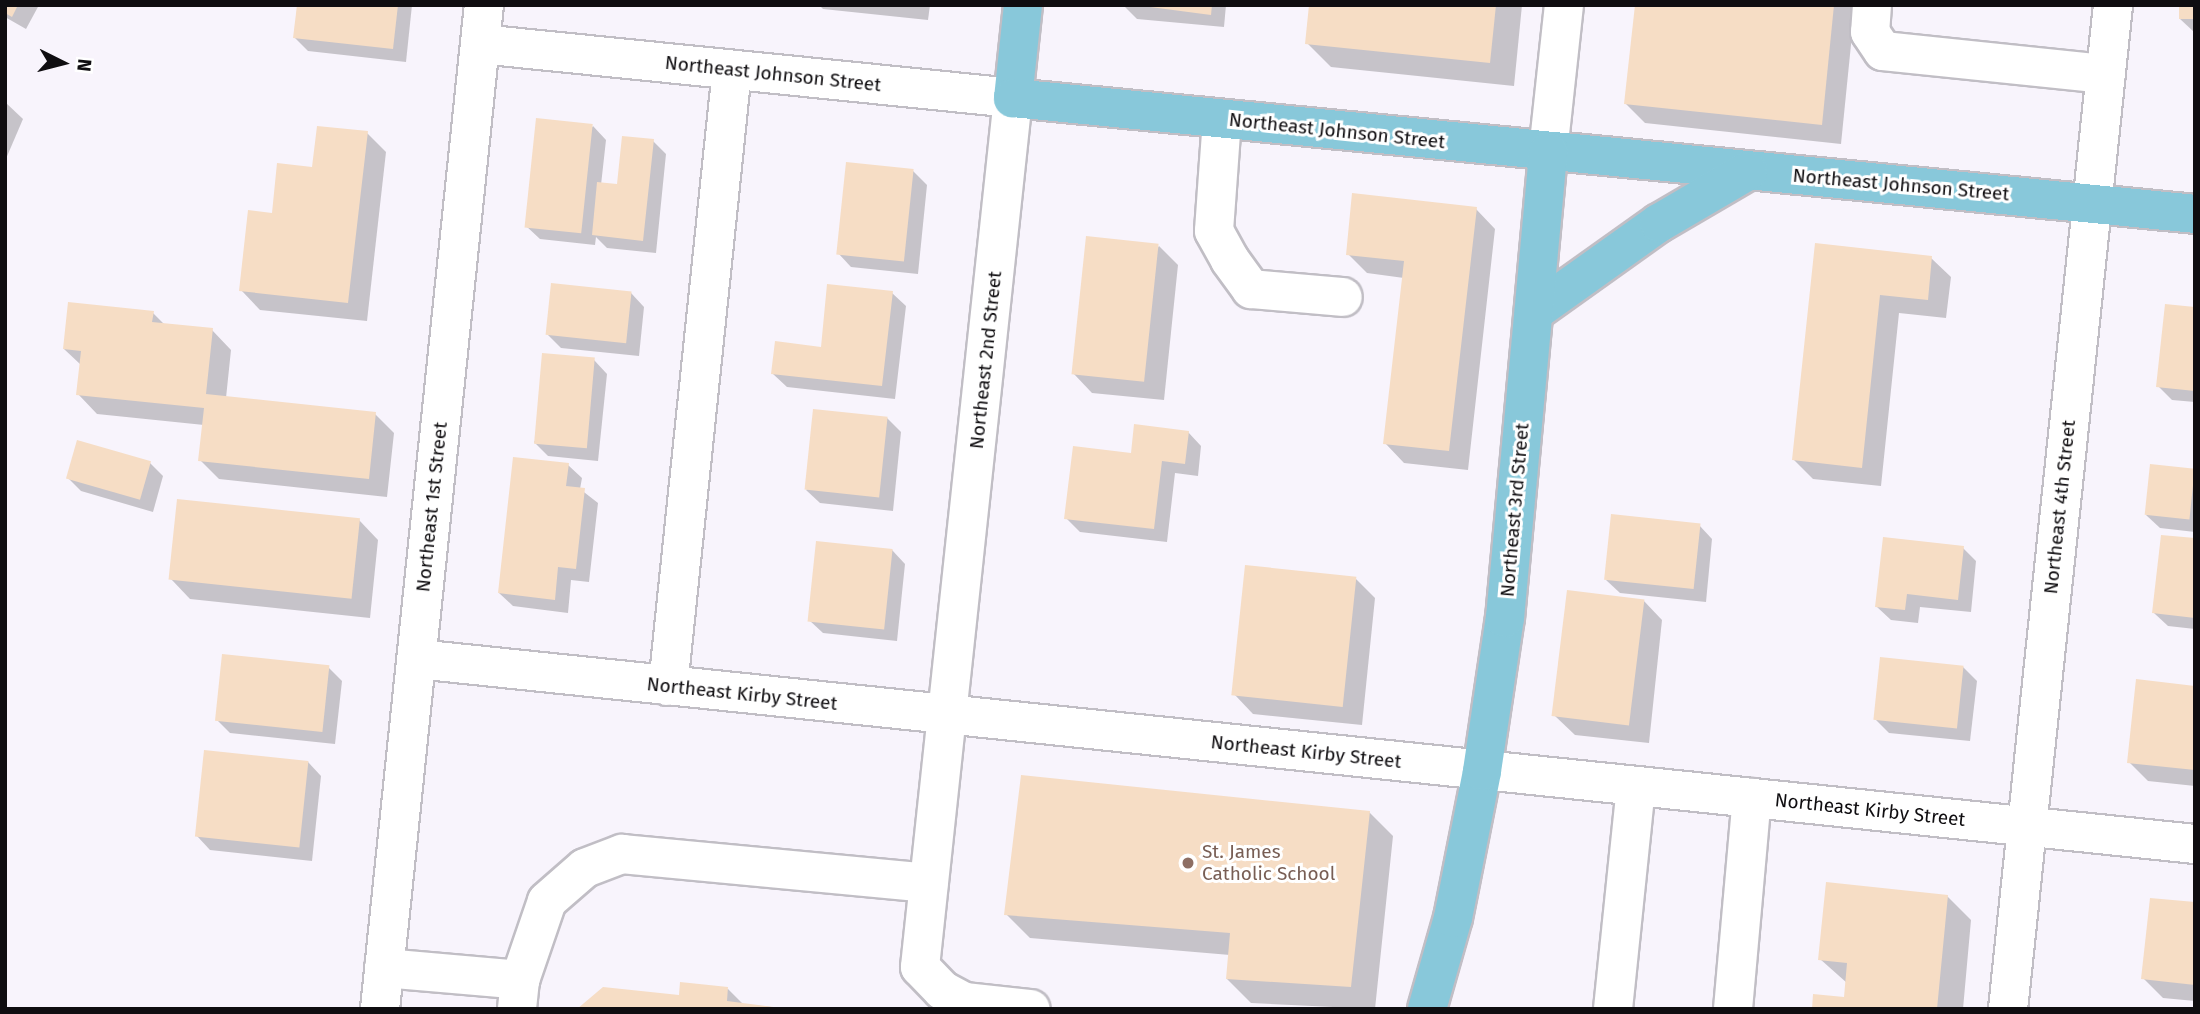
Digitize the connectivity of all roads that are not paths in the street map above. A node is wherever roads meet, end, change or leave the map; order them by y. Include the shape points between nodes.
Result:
1 (484, 5) edge
2 (1023, 5) edge
3 (1564, 5) edge
4 (1872, 5) edge
5 (2113, 5) edge
6 (480, 44) junction
7 (732, 70) junction
8 (2106, 74) junction
9 (1013, 98) junction
10 (1222, 119) junction
11 (1548, 152) junction
12 (1748, 171) junction
13 (2092, 203) junction
14 (2195, 214) edge
15 (1343, 297) dead end
16 (1534, 312) junction
17 (417, 659) junction
18 (668, 686) junction
19 (948, 715) junction
20 (1482, 771) junction
21 (1636, 786) junction
22 (1752, 798) junction
23 (2027, 825) junction
24 (2195, 844) edge
25 (929, 884) junction
26 (384, 968) junction
27 (519, 994) edge
28 (380, 1009) edge
29 (1031, 1009) edge
30 (1427, 1009) edge
31 (1613, 1009) edge
32 (1733, 1009) edge
33 (2008, 1009) edge

1 - 6 street, Northeast 1st Street
2 - 9 main road, Northeast 2nd Street
3 - 11 street, Northeast 3rd Street
4 - 8 street via 1870,32 1883,51
5 - 8 street, Northeast 4th Street
6 - 7 street, Northeast Johnson Street
6 - 17 street, Northeast 1st Street
7 - 9 street, Northeast Johnson Street
7 - 18 street
8 - 13 street, Northeast 4th Street
9 - 10 main road, Northeast Johnson Street
9 - 19 street, Northeast 2nd Street
10 - 11 main road, Northeast Johnson Street
10 - 15 street via 1214,230 1230,260 1251,289
11 - 12 main road, Northeast Johnson Street
11 - 16 main road, Northeast 3rd Street
12 - 13 main road, Northeast Johnson Street
12 - 16 main road via 1659,223
13 - 14 main road, Northeast Johnson Street
13 - 23 street, Northeast 4th Street
16 - 20 main road, Northeast 3rd Street via 1504,618
17 - 18 street, Northeast Kirby Street
17 - 26 street, Northeast 1st Street
18 - 19 street, Northeast Kirby Street
19 - 20 street, Northeast Kirby Street
19 - 25 street, Northeast 2nd Street
20 - 21 street, Northeast Kirby Street
20 - 30 main road, Northeast 3rd Street via 1453,918
21 - 22 street, Northeast Kirby Street
21 - 31 street
22 - 23 street, Northeast Kirby Street
22 - 32 street
23 - 24 street, Northeast Kirby Street
23 - 33 street, Northeast 4th Street
25 - 27 street via 622,854 585,868 547,901
25 - 29 street, Northeast 2nd Street via 920,967 942,990 965,1002
26 - 27 street
26 - 28 street, Northeast 1st Street

